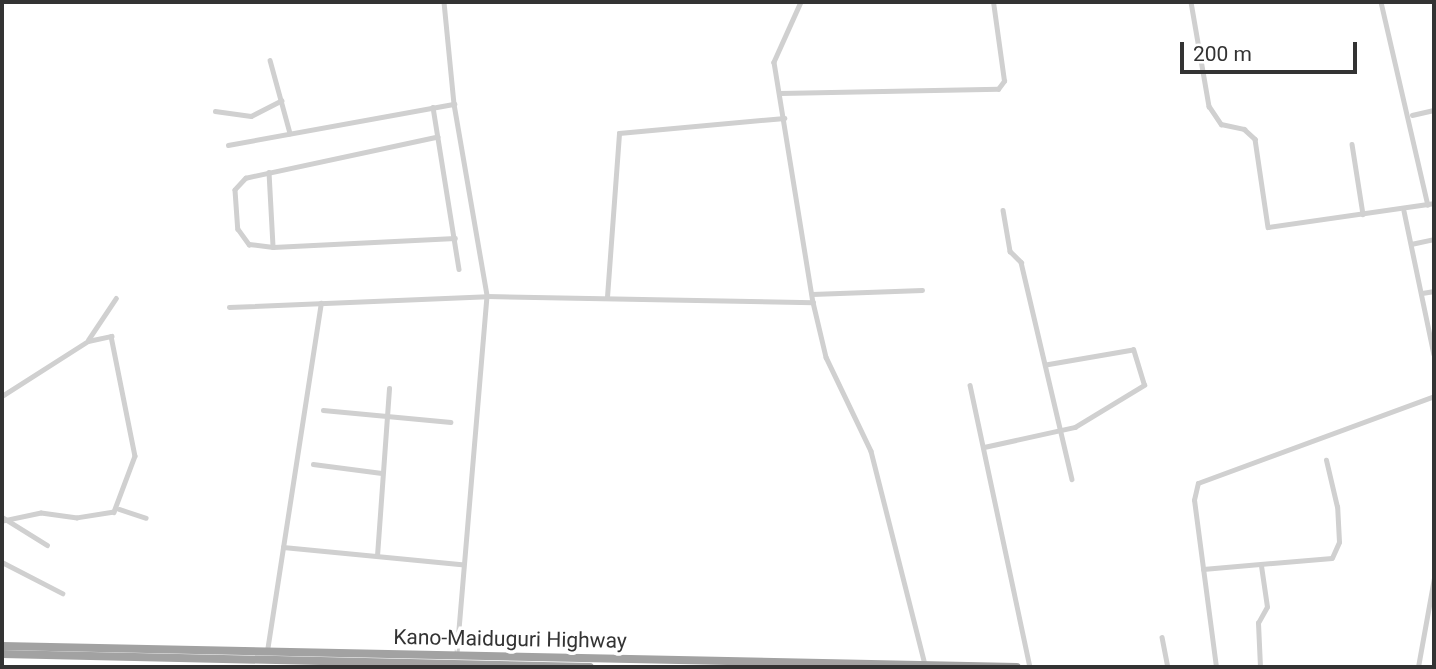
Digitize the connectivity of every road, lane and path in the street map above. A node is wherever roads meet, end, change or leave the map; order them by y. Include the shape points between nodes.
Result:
1 (444, 2) edge
2 (801, 2) edge
3 (993, 2) edge
4 (1191, 2) edge
5 (1381, 2) edge
6 (270, 60) dead end
7 (780, 93) junction
8 (281, 101) junction
9 (454, 104) junction
10 (433, 107) junction
11 (1434, 110) edge
12 (215, 111) dead end
13 (1412, 115) junction
14 (784, 118) junction
15 (290, 133) junction
16 (438, 137) junction
17 (1352, 144) dead end
18 (228, 145) dead end
19 (269, 172) junction
20 (1431, 204) edge
21 (1003, 210) dead end
22 (1404, 211) junction
23 (1363, 214) junction
24 (454, 239) junction
25 (1434, 239) edge
26 (1410, 244) junction
27 (273, 247) junction
28 (459, 269) dead end
29 (922, 290) dead end
30 (1434, 291) edge
31 (1422, 293) junction
32 (812, 294) junction
33 (487, 296) junction
34 (607, 297) junction
35 (116, 298) dead end
36 (813, 302) junction
37 (321, 303) junction
38 (229, 307) dead end
39 (1433, 340) edge
40 (88, 341) junction
41 (1434, 354) edge
42 (1046, 365) junction
43 (970, 385) dead end
44 (389, 387) dead end
45 (2, 396) edge
46 (1434, 396) edge
47 (323, 410) dead end
48 (386, 415) junction
49 (450, 422) dead end
50 (1062, 430) junction
51 (984, 447) junction
52 (1326, 460) dead end
53 (313, 464) dead end
54 (381, 473) junction
55 (1072, 479) dead end
56 (119, 509) junction
57 (146, 518) dead end
58 (3, 520) edge
59 (47, 545) dead end
60 (283, 547) junction
61 (377, 556) junction
62 (2, 562) edge
63 (461, 564) junction
64 (1261, 566) junction
65 (1203, 569) junction
66 (1434, 578) edge
67 (62, 593) dead end
68 (1162, 637) dead end
69 (2, 646) edge
70 (267, 651) junction
71 (2, 654) edge
72 (457, 659) junction
73 (797, 665) edge
74 (925, 665) junction
75 (590, 667) edge
76 (1017, 667) edge
77 (1030, 667) edge
78 (1168, 667) edge
79 (1216, 667) edge
80 (1260, 667) edge
81 (1418, 667) edge

1 - 9 street
2 - 7 street via 775,52
3 - 7 street via 1003,81 998,89
4 - 23 street via 1209,106 1221,124 1251,132 1268,227
5 - 13 street
6 - 8 street
7 - 14 street
8 - 12 street via 250,116
8 - 15 street
9 - 10 street
9 - 33 street
10 - 15 street
10 - 16 street
11 - 13 street
13 - 20 street
14 - 32 street
14 - 34 street via 620,134
15 - 18 street
16 - 19 street
16 - 24 street
17 - 23 street
19 - 27 street
19 - 27 street via 238,183 234,201 243,239
20 - 22 street
21 - 42 street
22 - 23 street
22 - 26 street
24 - 27 street
24 - 28 street
25 - 26 street
26 - 31 street
29 - 32 street
30 - 31 street
31 - 39 street
32 - 36 street
33 - 34 street
33 - 37 street
33 - 63 street
34 - 36 street
35 - 40 street
36 - 74 street via 826,357 871,451
37 - 38 street
37 - 60 street
39 - 41 street
40 - 45 street
40 - 56 street via 113,338 124,388 135,456 122,477
42 - 50 street
42 - 50 street via 1123,348 1140,355 1144,385 1102,416
43 - 51 street
44 - 48 street
46 - 65 street via 1198,483
47 - 48 street
48 - 49 street
48 - 54 street
50 - 51 street
50 - 55 street
51 - 77 street
52 - 64 street via 1334,480 1336,554
53 - 54 street
54 - 61 street
56 - 57 street
56 - 58 street via 101,516 41,513
58 - 59 street
60 - 61 street
60 - 70 street
61 - 63 street
62 - 67 street
63 - 72 street
64 - 65 street
64 - 80 street via 1267,607 1258,623
65 - 79 street
66 - 81 street
68 - 78 street
69 - 70 highway, Kano-Maiduguri Highway
70 - 72 highway, Kano-Maiduguri Highway
71 - 72 highway, Kano-Maiduguri Highway
72 - 73 highway, Kano-Maiduguri Highway
72 - 75 highway, Kano-Maiduguri Highway
73 - 74 highway, Kano-Maiduguri Highway
74 - 76 highway, Kano-Maiduguri Highway

